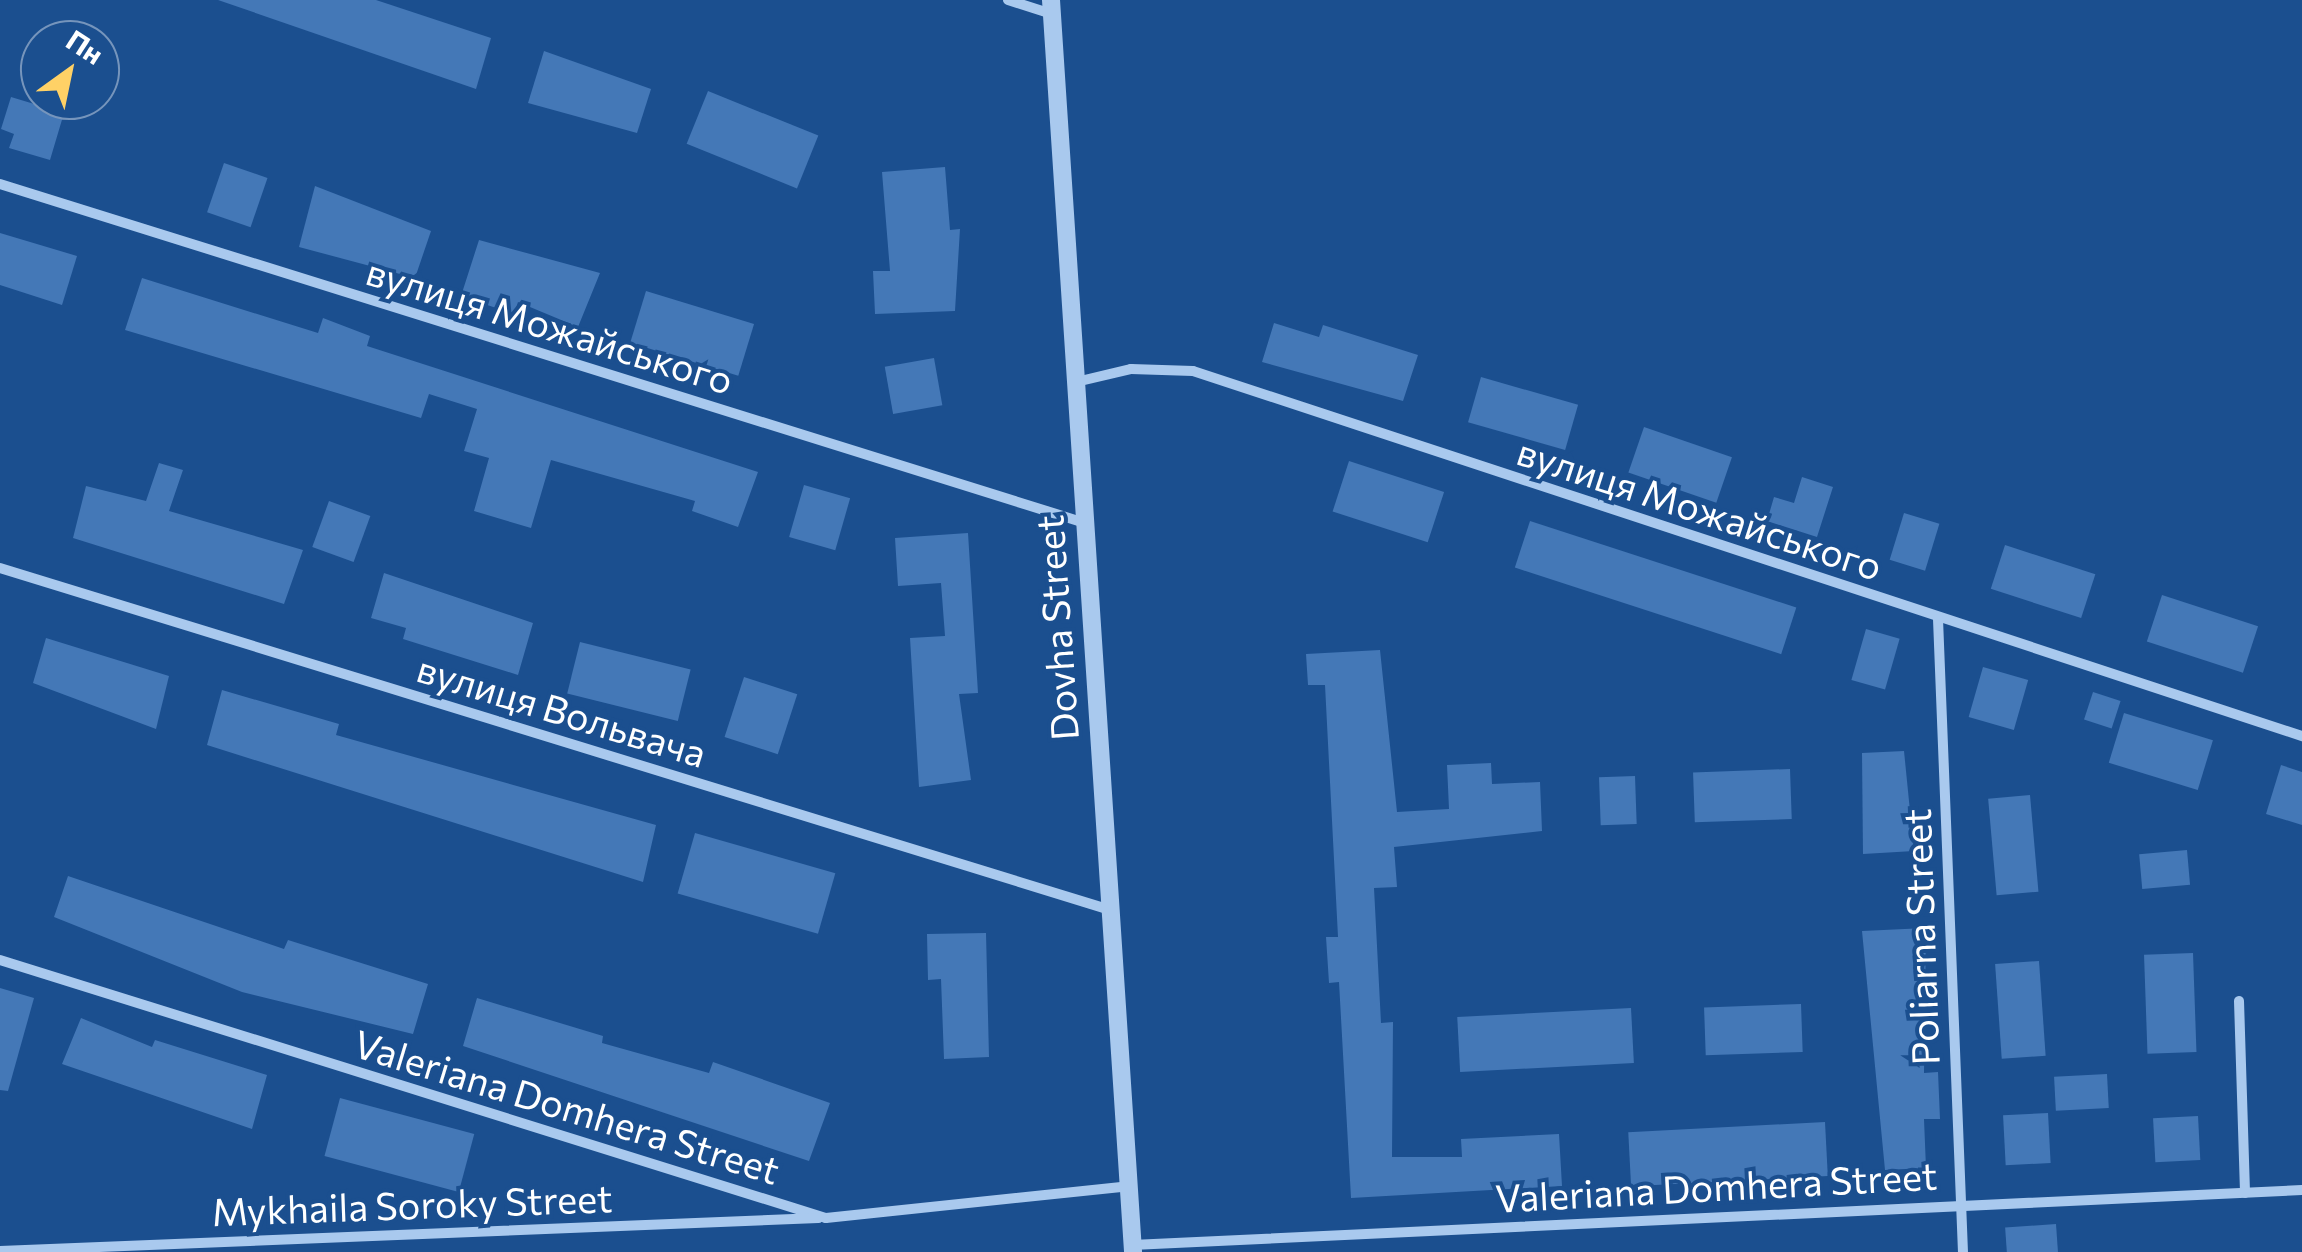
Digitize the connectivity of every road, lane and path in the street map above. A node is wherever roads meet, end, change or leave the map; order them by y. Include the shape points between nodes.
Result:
1 (1008, 0) edge
2 (1052, 7) edge
3 (0, 184) edge
4 (1076, 382) junction
5 (1082, 522) junction
6 (0, 568) edge
7 (1938, 619) junction
8 (2302, 736) edge
9 (1107, 909) junction
10 (0, 960) edge
11 (2239, 1000) dead end
12 (1128, 1186) junction
13 (2302, 1190) edge
14 (2245, 1193) junction
15 (1961, 1204) junction
16 (826, 1218) junction
17 (1132, 1248) edge
18 (0, 1250) edge
19 (1964, 1252) edge

1 - 2 street
2 - 4 street, Dovha Street
3 - 5 street, вулиця Можайського
4 - 5 street, Dovha Street
4 - 7 street, вулиця Можайського via 1131,369 1193,372
5 - 9 street, Dovha Street
6 - 9 street, вулиця Вольвача
7 - 8 street, вулиця Можайського
7 - 15 street, Poliarna Street
9 - 12 street, Dovha Street
10 - 16 street, Valeriana Domhera Street
11 - 14 street
12 - 16 street, Valeriana Domhera Street
12 - 17 street, Dovha Street
13 - 14 street, Valeriana Domhera Street
14 - 15 street, Valeriana Domhera Street
15 - 17 street, Valeriana Domhera Street
15 - 19 street, Poliarna Street
16 - 18 street, Mykhaila Soroky Street

